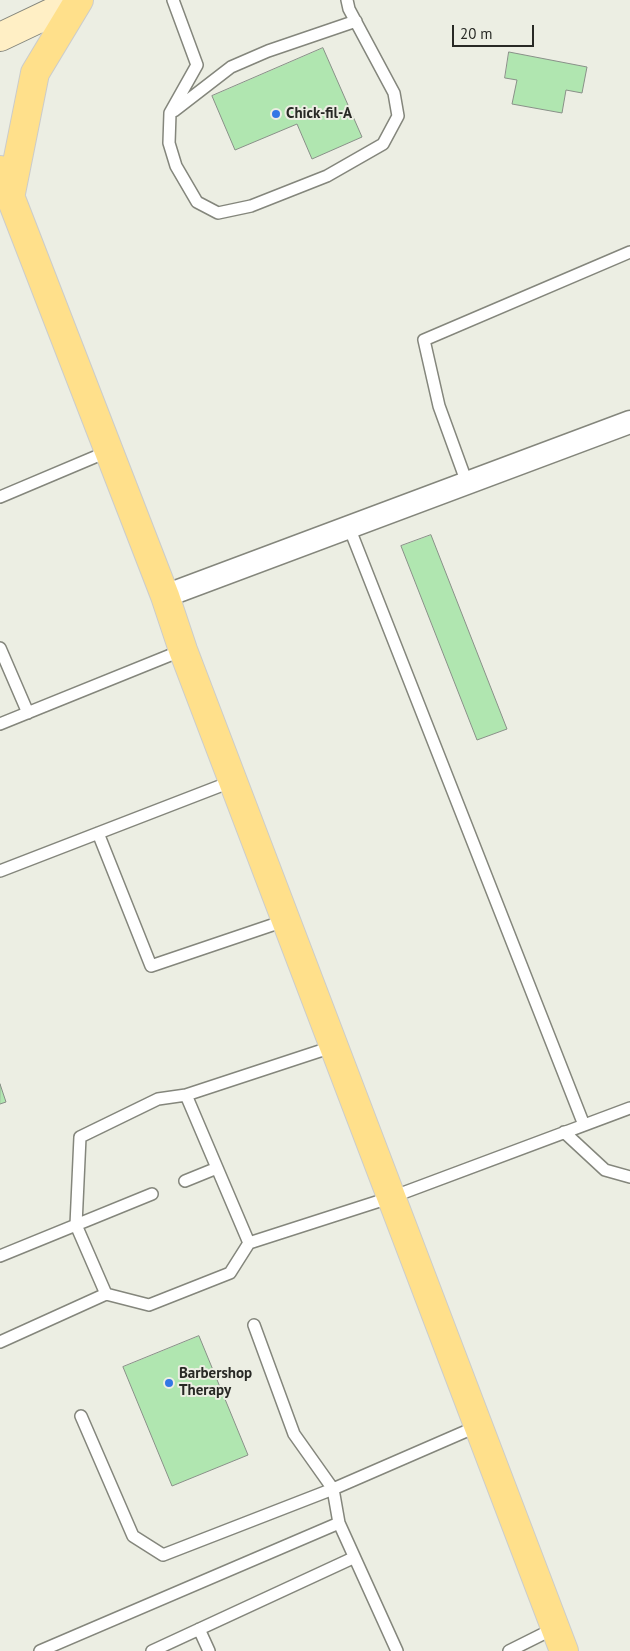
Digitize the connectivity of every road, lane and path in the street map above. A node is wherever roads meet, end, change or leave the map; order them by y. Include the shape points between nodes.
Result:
1 (78, 0) edge
2 (174, 0) edge
3 (347, 0) edge
4 (356, 21) junction
5 (0, 37) edge
6 (170, 113) junction
7 (0, 170) edge
8 (10, 198) junction
9 (630, 252) edge
10 (630, 422) edge
11 (108, 451) junction
12 (467, 483) junction
13 (0, 496) edge
14 (349, 527) junction
15 (165, 596) junction
16 (0, 648) edge
17 (183, 650) junction
18 (28, 713) junction
19 (0, 724) edge
20 (234, 780) junction
21 (98, 833) junction
22 (0, 871) edge
23 (287, 920) junction
24 (335, 1046) junction
25 (186, 1095) junction
26 (630, 1108) edge
27 (584, 1125) junction
28 (564, 1132) junction
29 (217, 1168) junction
30 (630, 1177) edge
31 (185, 1181) dead end
32 (152, 1194) dead end
33 (392, 1197) junction
34 (76, 1225) junction
35 (249, 1243) junction
36 (0, 1256) edge
37 (106, 1294) junction
38 (254, 1325) dead end
39 (0, 1342) edge
40 (81, 1416) dead end
41 (478, 1426) junction
42 (333, 1489) junction
43 (339, 1523) junction
44 (353, 1558) junction
45 (199, 1629) junction
46 (559, 1640) edge
47 (40, 1651) edge
48 (152, 1651) edge
49 (209, 1651) edge
50 (397, 1651) edge
51 (509, 1651) edge

1 - 5 street
1 - 8 main road via 35,73
2 - 6 lane via 197,65
3 - 4 lane
4 - 6 lane via 268,51 231,68
4 - 6 lane via 394,93 398,116 383,144 327,176 251,206 218,213 197,202 176,166 169,143
7 - 8 main road
8 - 11 main road
9 - 12 lane via 424,340 439,406
10 - 12 street
11 - 13 lane
11 - 15 main road
12 - 14 street
14 - 15 street
14 - 27 lane
15 - 17 main road
16 - 18 lane
17 - 18 lane
17 - 20 main road
18 - 19 lane
20 - 21 lane
20 - 23 main road
21 - 22 lane
21 - 23 lane via 151,966
23 - 24 main road
24 - 25 lane
24 - 33 main road
25 - 29 lane
25 - 34 lane via 158,1099 80,1137
26 - 27 lane
27 - 28 lane
28 - 30 lane via 605,1170
28 - 33 lane
29 - 31 lane
29 - 35 lane
32 - 34 lane
33 - 35 lane
33 - 41 main road
34 - 36 lane
34 - 37 lane
35 - 37 lane via 230,1273 149,1305
37 - 39 lane
38 - 42 lane via 294,1434
40 - 42 lane via 134,1536 163,1555
41 - 42 lane
41 - 46 main road
42 - 43 lane
43 - 44 lane
43 - 47 lane
44 - 45 lane
44 - 50 lane
45 - 48 lane
45 - 49 lane
46 - 51 lane

